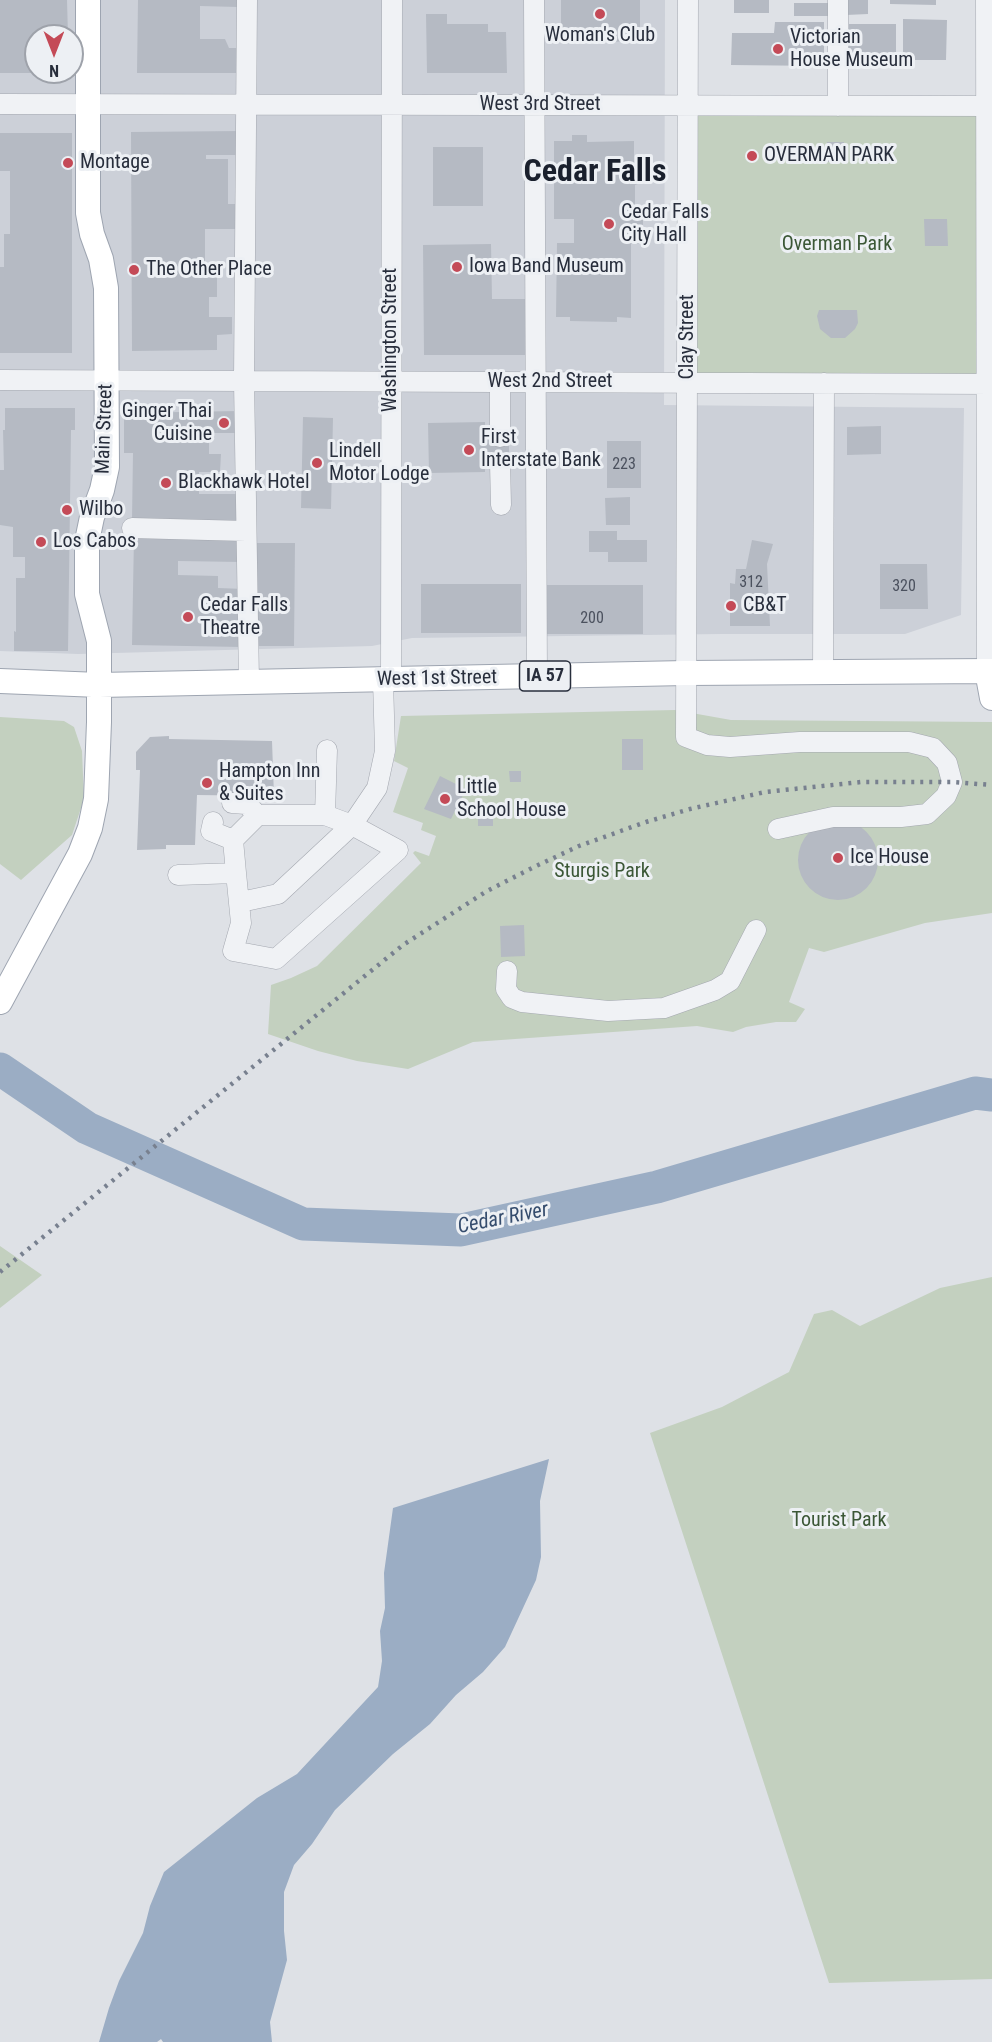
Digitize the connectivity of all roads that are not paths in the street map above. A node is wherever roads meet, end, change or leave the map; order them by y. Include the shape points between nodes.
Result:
1 (88, 0) edge
2 (247, 0) edge
3 (392, 0) edge
4 (534, 0) edge
5 (688, 0) edge
6 (838, 0) edge
7 (986, 0) edge
8 (0, 104) edge
9 (87, 104) junction
10 (245, 104) junction
11 (392, 105) junction
12 (534, 105) junction
13 (688, 105) junction
14 (838, 106) junction
15 (989, 106) edge
16 (0, 380) edge
17 (107, 381) junction
18 (244, 381) junction
19 (391, 382) junction
20 (500, 382) junction
21 (535, 382) junction
22 (688, 383) junction
23 (824, 383) junction
24 (989, 384) edge
25 (500, 437) dead end
26 (500, 463) dead end
27 (501, 505) dead end
28 (132, 528) dead end
29 (246, 531) junction
30 (989, 671) edge
31 (823, 672) junction
32 (686, 673) junction
33 (537, 676) junction
34 (387, 680) junction
35 (0, 681) edge
36 (249, 682) junction
37 (99, 685) junction
38 (992, 698) edge
39 (327, 750) dead end
40 (232, 803) dead end
41 (258, 814) junction
42 (325, 815) junction
43 (213, 822) dead end
44 (352, 825) junction
45 (778, 829) dead end
46 (233, 840) junction
47 (236, 873) junction
48 (178, 875) dead end
49 (250, 900) dead end
50 (756, 930) dead end
51 (507, 971) dead end
52 (0, 1002) edge

1 - 9 main road, Main Street
2 - 10 street
3 - 11 street, Washington Street
4 - 12 street
5 - 13 street, Clay Street
6 - 14 street
7 - 15 street
8 - 9 street, West 3rd Street
9 - 10 street, West 3rd Street
9 - 17 main road, Main Street via 88,213 106,288
10 - 11 street, West 3rd Street
10 - 18 street
11 - 12 street, West 3rd Street
11 - 19 street, Washington Street
12 - 13 street, West 3rd Street
12 - 21 street
13 - 14 street, West 3rd Street
13 - 22 street, Clay Street
14 - 15 street, West 3rd Street
15 - 24 street
16 - 17 street, West 2nd Street
17 - 18 street, West 2nd Street
17 - 37 main road, Main Street via 107,467 87,541 87,594 99,642
18 - 19 street, West 2nd Street
18 - 29 street
19 - 20 street, West 2nd Street
19 - 34 street, Washington Street
20 - 21 street, West 2nd Street
20 - 25 street
21 - 22 street, West 2nd Street
21 - 33 street
22 - 23 street, West 2nd Street
22 - 32 street, Clay Street
23 - 24 street, West 2nd Street
23 - 31 street
24 - 30 street
26 - 27 street
28 - 29 street
29 - 36 street
30 - 31 main road, West 1st Street / IA 57
30 - 38 main road
31 - 32 main road, West 1st Street / IA 57
32 - 33 main road, West 1st Street / IA 57
32 - 45 street, Clay Street via 686,737 707,745 909,742 933,748 947,763 952,782 946,796 927,814 833,817
33 - 34 main road, West 1st Street / IA 57
34 - 36 main road, West 1st Street / IA 57
34 - 44 street, Washington Street via 385,751 376,788
35 - 37 main road, West 1st Street
36 - 37 main road, West 1st Street / IA 57
37 - 52 main road, Main Street via 96,799 90,828 80,854
39 - 42 street
40 - 41 street via 246,804
41 - 42 street
41 - 46 street
42 - 44 street
43 - 46 street via 211,831
44 - 47 street via 398,850 276,959 233,951 241,923
44 - 49 street, Washington Street via 278,894
46 - 47 street
47 - 48 street
50 - 51 street via 729,981 664,1008 608,1011 522,1002 512,998 506,988

